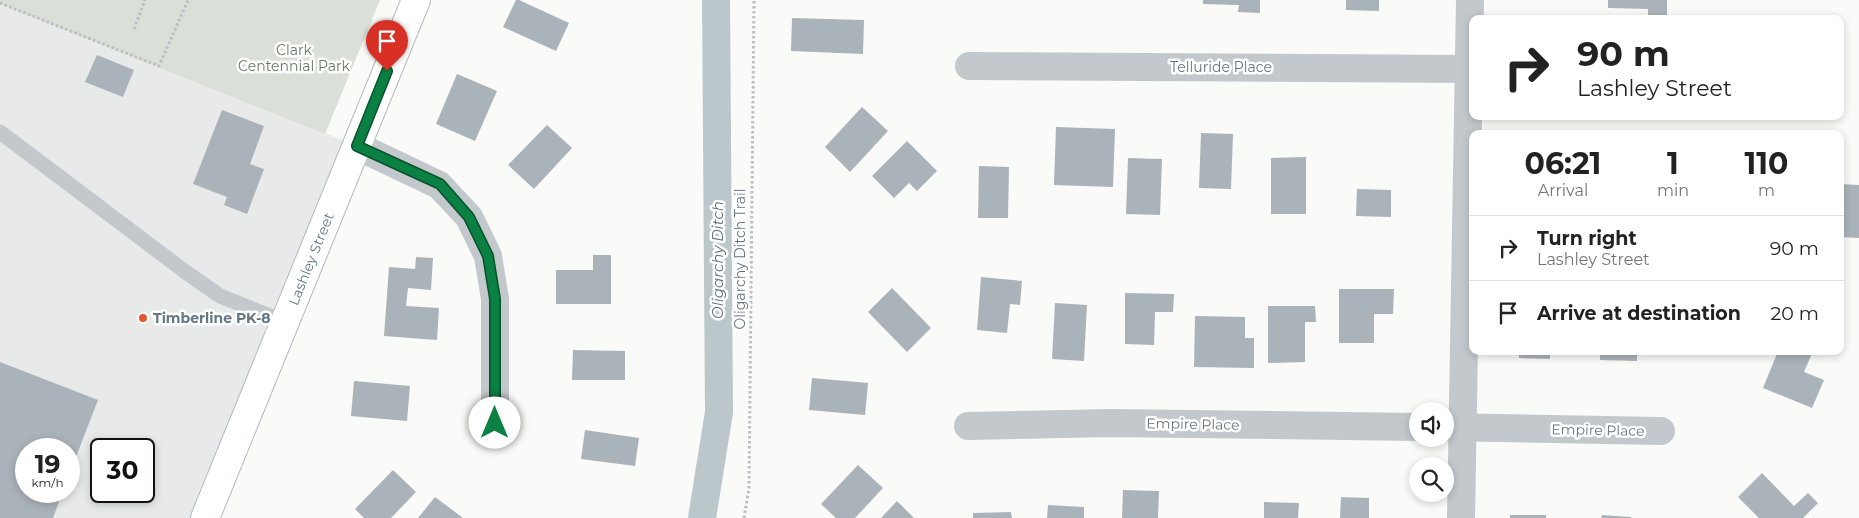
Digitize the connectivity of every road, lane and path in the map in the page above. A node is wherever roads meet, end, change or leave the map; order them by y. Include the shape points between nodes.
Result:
1 (145, 0) edge
2 (188, 0) edge
3 (416, 0) edge
4 (754, 0) edge
5 (1470, 0) edge
6 (0, 3) edge
7 (1470, 15) edge
8 (134, 28) dead end
9 (969, 66) dead end
10 (1469, 69) edge
11 (1469, 109) edge
12 (0, 132) edge
13 (357, 146) junction
14 (285, 322) junction
15 (1454, 408) edge
16 (495, 423) dead end
17 (968, 426) dead end
18 (1409, 427) edge
19 (1454, 428) edge
20 (1660, 431) dead end
21 (1454, 439) edge
22 (205, 518) edge
23 (744, 518) edge
24 (1461, 518) edge

1 - 8 path
2 - 6 path via 159,66
3 - 13 street, Lashley Street
4 - 23 path, Oligarchy Ditch Trail via 749,490
5 - 7 street
9 - 10 street, Telluride Place
11 - 15 street
12 - 14 lane via 220,296
13 - 14 street, Lashley Street
13 - 16 street via 440,184 469,217 488,256 495,299
14 - 22 street, Lashley Street
17 - 18 street, Empire Place via 1111,422
19 - 20 street, Empire Place
21 - 24 street

